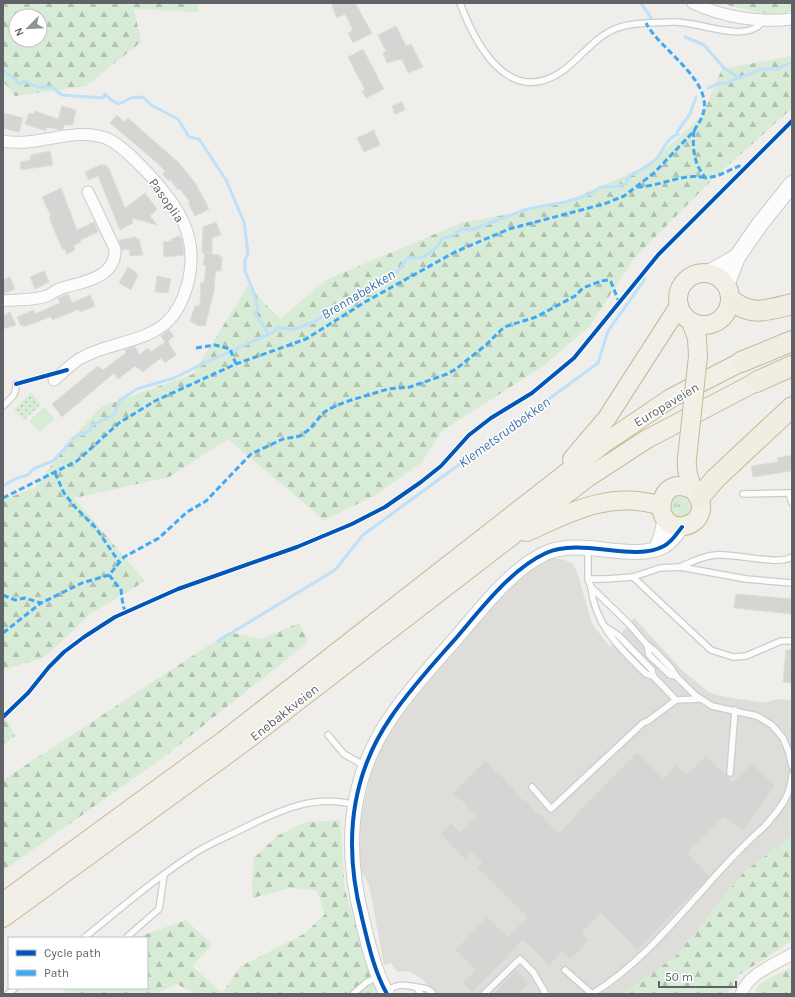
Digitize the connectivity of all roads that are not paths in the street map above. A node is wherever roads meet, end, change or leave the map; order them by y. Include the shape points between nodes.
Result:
1 (460, 3) edge
2 (693, 3) edge
3 (764, 20) junction
4 (792, 20) edge
5 (3, 141) edge
6 (792, 184) edge
7 (88, 192) dead end
8 (737, 257) junction
9 (709, 273) junction
10 (728, 292) junction
11 (3, 301) edge
12 (792, 304) edge
13 (679, 306) junction
14 (691, 322) junction
15 (714, 324) junction
16 (792, 341) edge
17 (698, 355) junction
18 (741, 362) joint
19 (792, 366) edge
20 (54, 380) dead end
21 (756, 382) joint
22 (16, 384) dead end
23 (3, 406) edge
24 (792, 407) edge
25 (687, 461) junction
26 (672, 488) junction
27 (555, 492) junction
28 (791, 493) edge
29 (696, 494) junction
30 (743, 494) dead end
31 (792, 503) edge
32 (663, 512) junction
33 (682, 526) junction
34 (496, 547) junction
35 (588, 548) junction
36 (656, 548) junction
37 (790, 560) edge
38 (680, 567) junction
39 (633, 577) junction
40 (588, 578) junction
41 (792, 583) edge
42 (591, 587) junction
43 (792, 641) edge
44 (700, 699) junction
45 (676, 700) junction
46 (735, 710) junction
47 (328, 735) dead end
48 (366, 766) junction
49 (792, 766) edge
50 (730, 773) dead end
51 (792, 775) edge
52 (532, 787) dead end
53 (355, 805) junction
54 (164, 875) junction
55 (3, 902) edge
56 (3, 918) edge
57 (85, 937) edge
58 (127, 937) dead end
59 (792, 954) edge
60 (565, 970) dead end
61 (379, 976) junction
62 (416, 987) junction
63 (386, 993) edge
64 (353, 994) edge
65 (420, 994) edge
66 (433, 994) edge
67 (484, 994) edge
68 (546, 994) edge
69 (592, 994) edge
70 (741, 994) edge

1 - 3 lane via 475,39 493,64 507,75 532,82 548,79 564,70 601,37 625,26 675,21 747,32 760,26
2 - 3 street via 727,15
3 - 4 street
5 - 20 street, Pasoplia via 35,142 81,135 107,139 133,158 159,186 178,213 191,243 188,282 182,302 171,318 149,333 84,356
6 - 8 main road
7 - 11 street via 115,249 116,257 112,265 96,278 47,296
8 - 9 main road
8 - 10 main road
9 - 10 highway via 718,276
9 - 13 highway via 696,274 685,281 679,293
10 - 12 highway via 740,308 750,311
10 - 15 highway via 725,316
13 - 14 highway
13 - 27 highway
14 - 15 highway via 701,326
14 - 17 highway via 697,338
15 - 17 highway
16 - 18 highway, Europaveien
17 - 25 highway, bridge
18 - 27 highway, Europaveien via 654,409 606,442
19 - 21 highway, Europaveien
21 - 27 highway, Europaveien via 724,397
22 - 23 lane via 17,391
24 - 29 highway
25 - 26 highway
25 - 29 highway
26 - 29 highway via 683,486
26 - 32 highway via 664,495
27 - 34 highway, Enebakkveien
27 - 55 highway, Enebakkveien
28 - 30 lane
28 - 31 lane
29 - 33 highway via 701,508 697,519 688,526
32 - 33 highway via 676,526
32 - 34 highway via 641,500 601,503 566,514
32 - 36 street via 661,536
33 - 36 street via 669,542
34 - 56 highway, Enebakkveien via 247,740
35 - 36 street via 642,551
35 - 40 lane
35 - 48 street via 564,548 546,553 524,566 510,579 398,707 384,728
37 - 38 lane via 714,555
38 - 39 lane via 660,568
38 - 41 lane via 746,579
39 - 40 lane via 606,580
39 - 43 lane via 711,650 733,657 746,656 781,641
40 - 42 lane
42 - 44 lane
42 - 45 lane via 598,617 615,642
44 - 45 lane
44 - 46 lane via 712,706
45 - 52 lane via 643,722 551,809
46 - 49 lane via 757,716 777,730 789,753
46 - 50 lane
47 - 48 lane via 344,754
48 - 53 street
51 - 69 lane via 791,786 784,803 765,826 633,962
53 - 54 lane via 327,801 292,807 214,843
53 - 61 street via 352,845 355,886
54 - 57 lane
54 - 58 lane via 159,909
59 - 70 street via 755,975 745,985
60 - 69 lane
61 - 63 street
61 - 64 lane
62 - 63 lane via 402,984
62 - 65 lane
62 - 66 lane via 427,988
67 - 68 lane via 520,959 533,972

